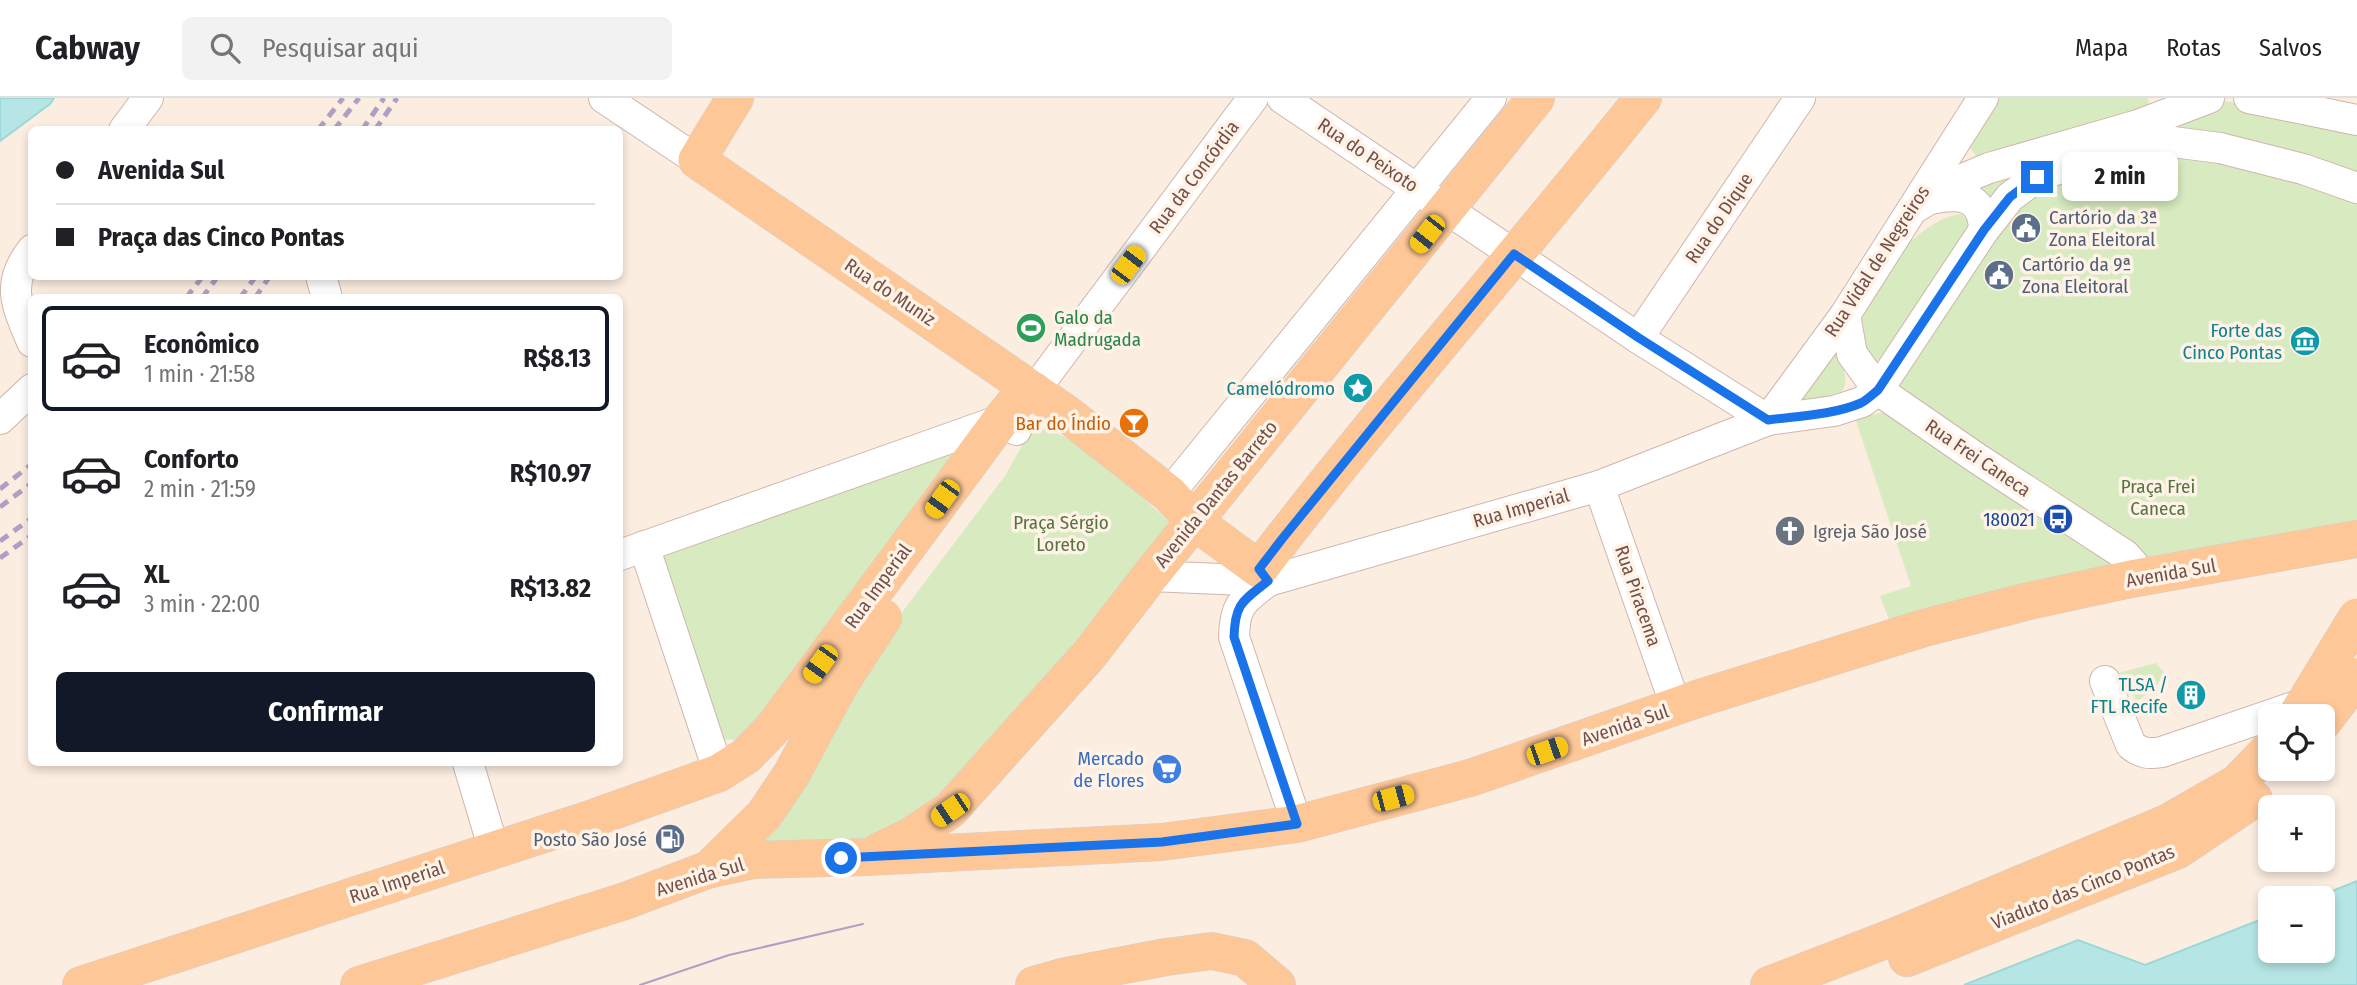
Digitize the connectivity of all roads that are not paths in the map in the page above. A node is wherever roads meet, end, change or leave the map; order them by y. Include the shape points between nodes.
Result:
1 (148, 98) edge
2 (604, 98) edge
3 (735, 98) edge
4 (1253, 98) edge
5 (1282, 98) edge
6 (1491, 98) edge
7 (1536, 98) edge
8 (1643, 98) edge
9 (1800, 98) edge
10 (1983, 98) edge
11 (2209, 98) edge
12 (2249, 98) edge
13 (2357, 120) edge
14 (127, 126) edge
15 (697, 160) junction
16 (2357, 188) edge
17 (1432, 199) junction
18 (1919, 205) junction
19 (1984, 230) junction
20 (1514, 254) junction
21 (28, 255) edge
22 (1844, 315) junction
23 (28, 333) edge
24 (1639, 338) junction
25 (992, 361) junction
26 (1878, 390) junction
27 (1034, 391) junction
28 (28, 393) edge
29 (0, 419) edge
30 (1768, 420) junction
31 (1007, 422) junction
32 (1600, 486) junction
33 (1169, 494) junction
34 (1195, 522) junction
35 (2357, 539) edge
36 (632, 550) edge
37 (2140, 569) junction
38 (1264, 575) junction
39 (1150, 576) junction
40 (2357, 617) edge
41 (2357, 677) edge
42 (2105, 681) dead end
43 (2357, 685) edge
44 (2304, 704) edge
45 (2335, 706) edge
46 (1676, 707) junction
47 (2258, 761) edge
48 (469, 766) edge
49 (719, 773) junction
50 (2272, 781) edge
51 (1297, 824) junction
52 (494, 850) junction
53 (866, 857) junction
54 (707, 870) junction
55 (1899, 948) junction
56 (89, 984) edge
57 (359, 985) edge
58 (1034, 985) edge
59 (1276, 985) edge
60 (1769, 985) edge
61 (1840, 985) edge

1 - 14 street
2 - 15 street, Rua do Muniz
3 - 15 main road
4 - 27 street, Rua da Concórdia
5 - 17 street, Rua do Peixoto
6 - 17 street, Avenida Dantas Barreto
7 - 17 main road, Avenida Dantas Barreto
8 - 20 main road
9 - 24 street, Rua do Dique
10 - 18 street, Rua Vidal de Negreiros
11 - 18 street via 2138,125 1989,168
12 - 13 street
15 - 25 main road, Rua do Muniz
16 - 19 street via 2221,148 2173,142 2123,150 2037,177 2010,197
17 - 20 street, Rua do Peixoto
17 - 33 street, Avenida Dantas Barreto
17 - 34 main road, Avenida Dantas Barreto
18 - 19 street via 1948,195 1973,201 1980,208
18 - 22 street, Rua Vidal de Negreiros
19 - 26 street
20 - 24 street, Rua do Peixoto
20 - 38 main road
21 - 23 street via 17,275 15,292
22 - 26 street, Rua Frei Caneca via 1852,354
22 - 30 street, Rua Vidal de Negreiros
24 - 30 street, Rua do Peixoto
25 - 27 main road, Rua do Muniz
25 - 31 main road via 1002,383
26 - 30 street, Rua Imperial via 1843,408
26 - 37 street, Rua Frei Caneca
27 - 31 main road, Rua Imperial via 1030,410
27 - 33 main road, Rua do Muniz
28 - 29 street
30 - 32 street, Rua Imperial
31 - 36 street
31 - 49 main road, Rua Imperial via 773,728 746,756
31 - 54 main road, Rua Imperial via 822,715 791,775 764,815
32 - 38 street, Rua Imperial
32 - 46 street, Rua Piracema
33 - 34 main road
34 - 38 main road
34 - 39 main road, Avenida Dantas Barreto
35 - 37 main road, Avenida Sul
36 - 49 street
37 - 46 main road, Avenida Sul via 1924,628
38 - 39 street, Rua Imperial
38 - 51 street via 1241,602 1234,637
39 - 53 main road, Avenida Dantas Barreto via 1089,655 950,810 911,836
40 - 44 main road, bridge
41 - 45 main road, bridge
42 - 43 street via 2131,745 2148,754
46 - 51 main road, Avenida Sul via 1470,778
47 - 55 main road, Viaduto das Cinco Pontas via 2237,783 2167,823
48 - 52 street
49 - 52 main road, Rua Imperial
50 - 55 main road, Viaduto das Cinco Pontas via 2256,798 2178,850
51 - 53 main road, Avenida Sul via 1162,842
52 - 56 main road, Rua Imperial
53 - 54 main road, Avenida Sul via 754,860
54 - 57 main road, Avenida Sul via 625,901
55 - 60 main road
55 - 61 main road
58 - 59 main road via 1212,951 1245,958

